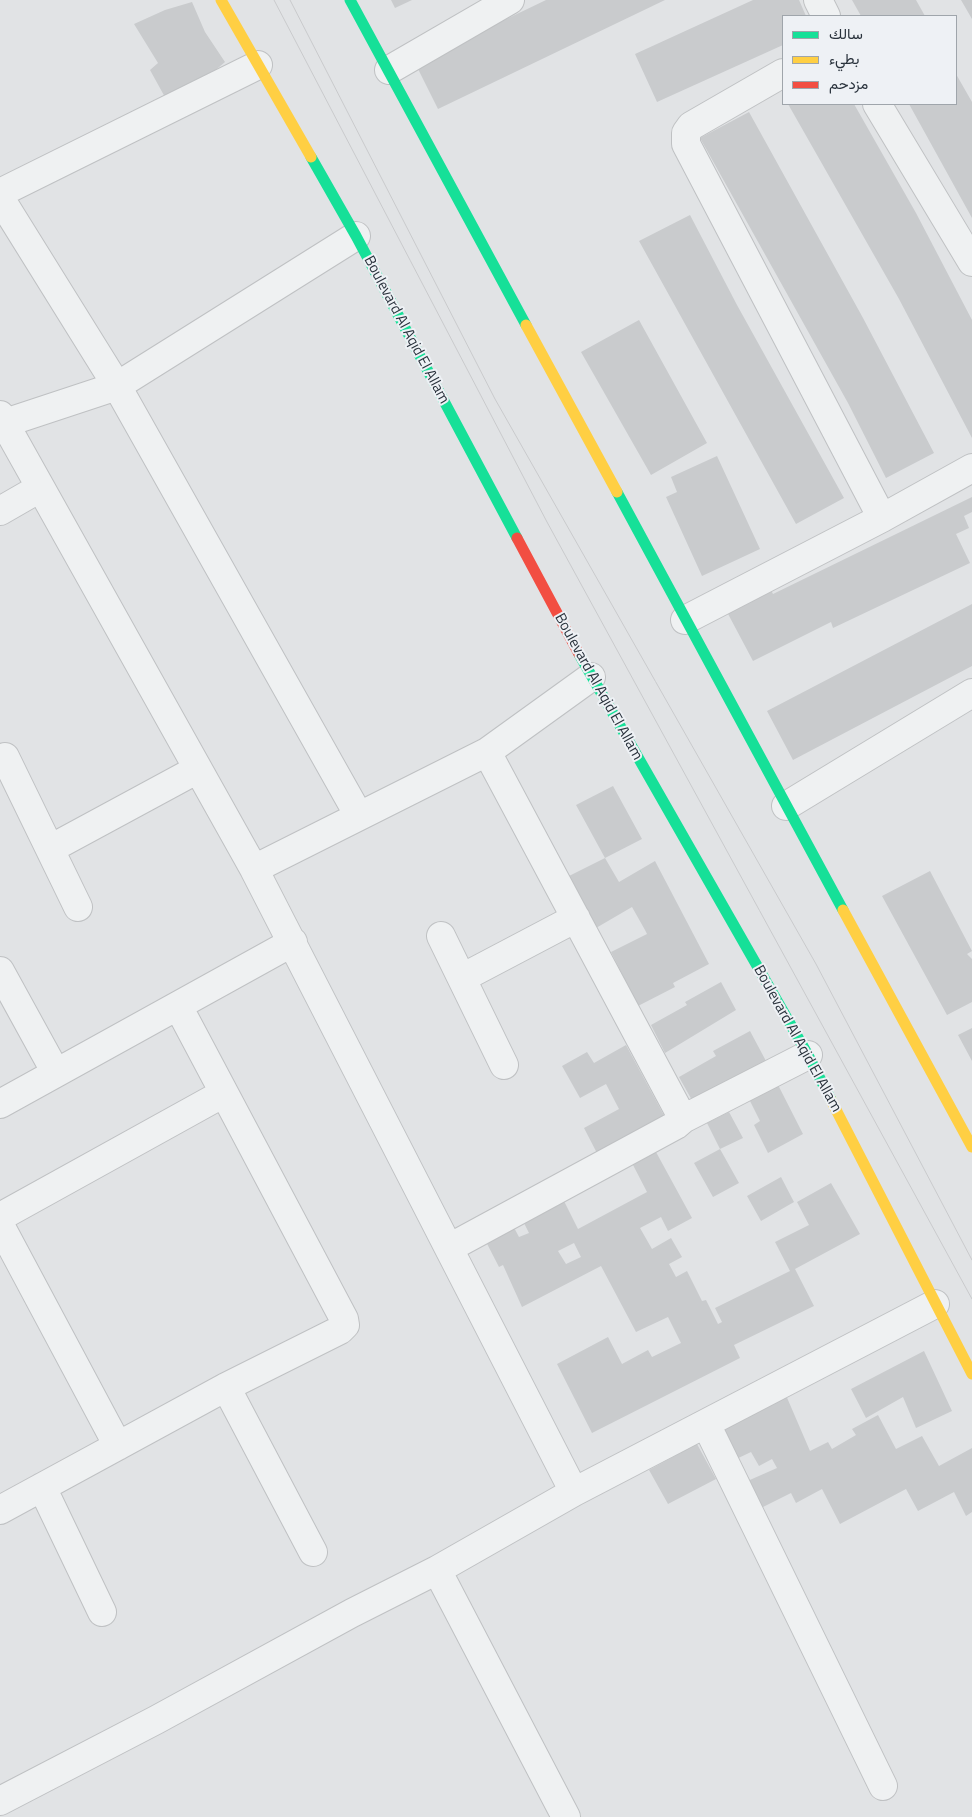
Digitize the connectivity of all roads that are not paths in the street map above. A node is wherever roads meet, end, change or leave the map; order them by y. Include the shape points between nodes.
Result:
1 (221, 0) edge
2 (350, 0) edge
3 (510, 0) edge
4 (818, 0) edge
5 (826, 15) edge
6 (258, 66) junction
7 (389, 70) junction
8 (782, 74) edge
9 (878, 105) edge
10 (0, 193) edge
11 (0, 198) edge
12 (356, 236) junction
13 (972, 262) edge
14 (118, 386) junction
15 (3, 419) edge
16 (972, 468) edge
17 (40, 488) junction
18 (0, 511) edge
19 (882, 518) junction
20 (685, 620) junction
21 (591, 677) junction
22 (972, 693) edge
23 (487, 752) junction
24 (5, 757) dead end
25 (198, 769) junction
26 (786, 806) junction
27 (359, 816) junction
28 (50, 849) junction
29 (254, 869) junction
30 (78, 907) dead end
31 (576, 918) junction
32 (441, 936) dead end
33 (293, 942) junction
34 (0, 971) edge
35 (462, 978) junction
36 (178, 1006) junction
37 (808, 1055) junction
38 (504, 1065) dead end
39 (56, 1073) junction
40 (224, 1093) junction
41 (0, 1104) edge
42 (683, 1120) junction
43 (972, 1147) edge
44 (0, 1217) edge
45 (0, 1225) edge
46 (449, 1248) junction
47 (935, 1304) junction
48 (972, 1374) edge
49 (226, 1387) junction
50 (706, 1424) junction
51 (118, 1446) junction
52 (42, 1487) junction
53 (574, 1492) junction
54 (0, 1510) edge
55 (313, 1552) dead end
56 (437, 1570) junction
57 (102, 1612) dead end
58 (883, 1786) dead end
59 (0, 1801) edge
60 (566, 1817) edge

1 - 6 main road, Boulevard Al Aqid El Allam
2 - 7 main road
3 - 7 street
4 - 5 street
6 - 10 street
6 - 12 main road, Boulevard Al Aqid El Allam
7 - 20 main road
8 - 19 street via 691,126 686,133 686,144
9 - 13 street
11 - 14 street
12 - 14 street
12 - 21 main road, Boulevard Al Aqid El Allam
14 - 15 street
14 - 27 street
15 - 17 street
16 - 19 street
17 - 18 street
17 - 25 street
19 - 20 street
20 - 26 main road
21 - 23 street
21 - 37 main road, Boulevard Al Aqid El Allam
22 - 26 street
23 - 27 street
23 - 31 street
24 - 28 street
25 - 28 street
25 - 29 street
26 - 43 main road
27 - 29 street
28 - 30 street
29 - 33 street
31 - 35 street
31 - 42 street
32 - 35 street
33 - 36 street
33 - 46 street
34 - 39 street
35 - 38 street
36 - 39 street
36 - 40 street
37 - 42 street
37 - 47 main road, Boulevard Al Aqid El Allam
39 - 41 street
40 - 44 street
40 - 49 street via 345,1321 340,1330
42 - 46 street
45 - 51 street
46 - 53 street
47 - 48 main road, Boulevard Al Aqid El Allam
47 - 50 street
49 - 51 street
49 - 55 street
50 - 53 street
50 - 58 street
51 - 52 street
52 - 54 street
52 - 57 street
53 - 56 street
56 - 59 street
56 - 60 street

